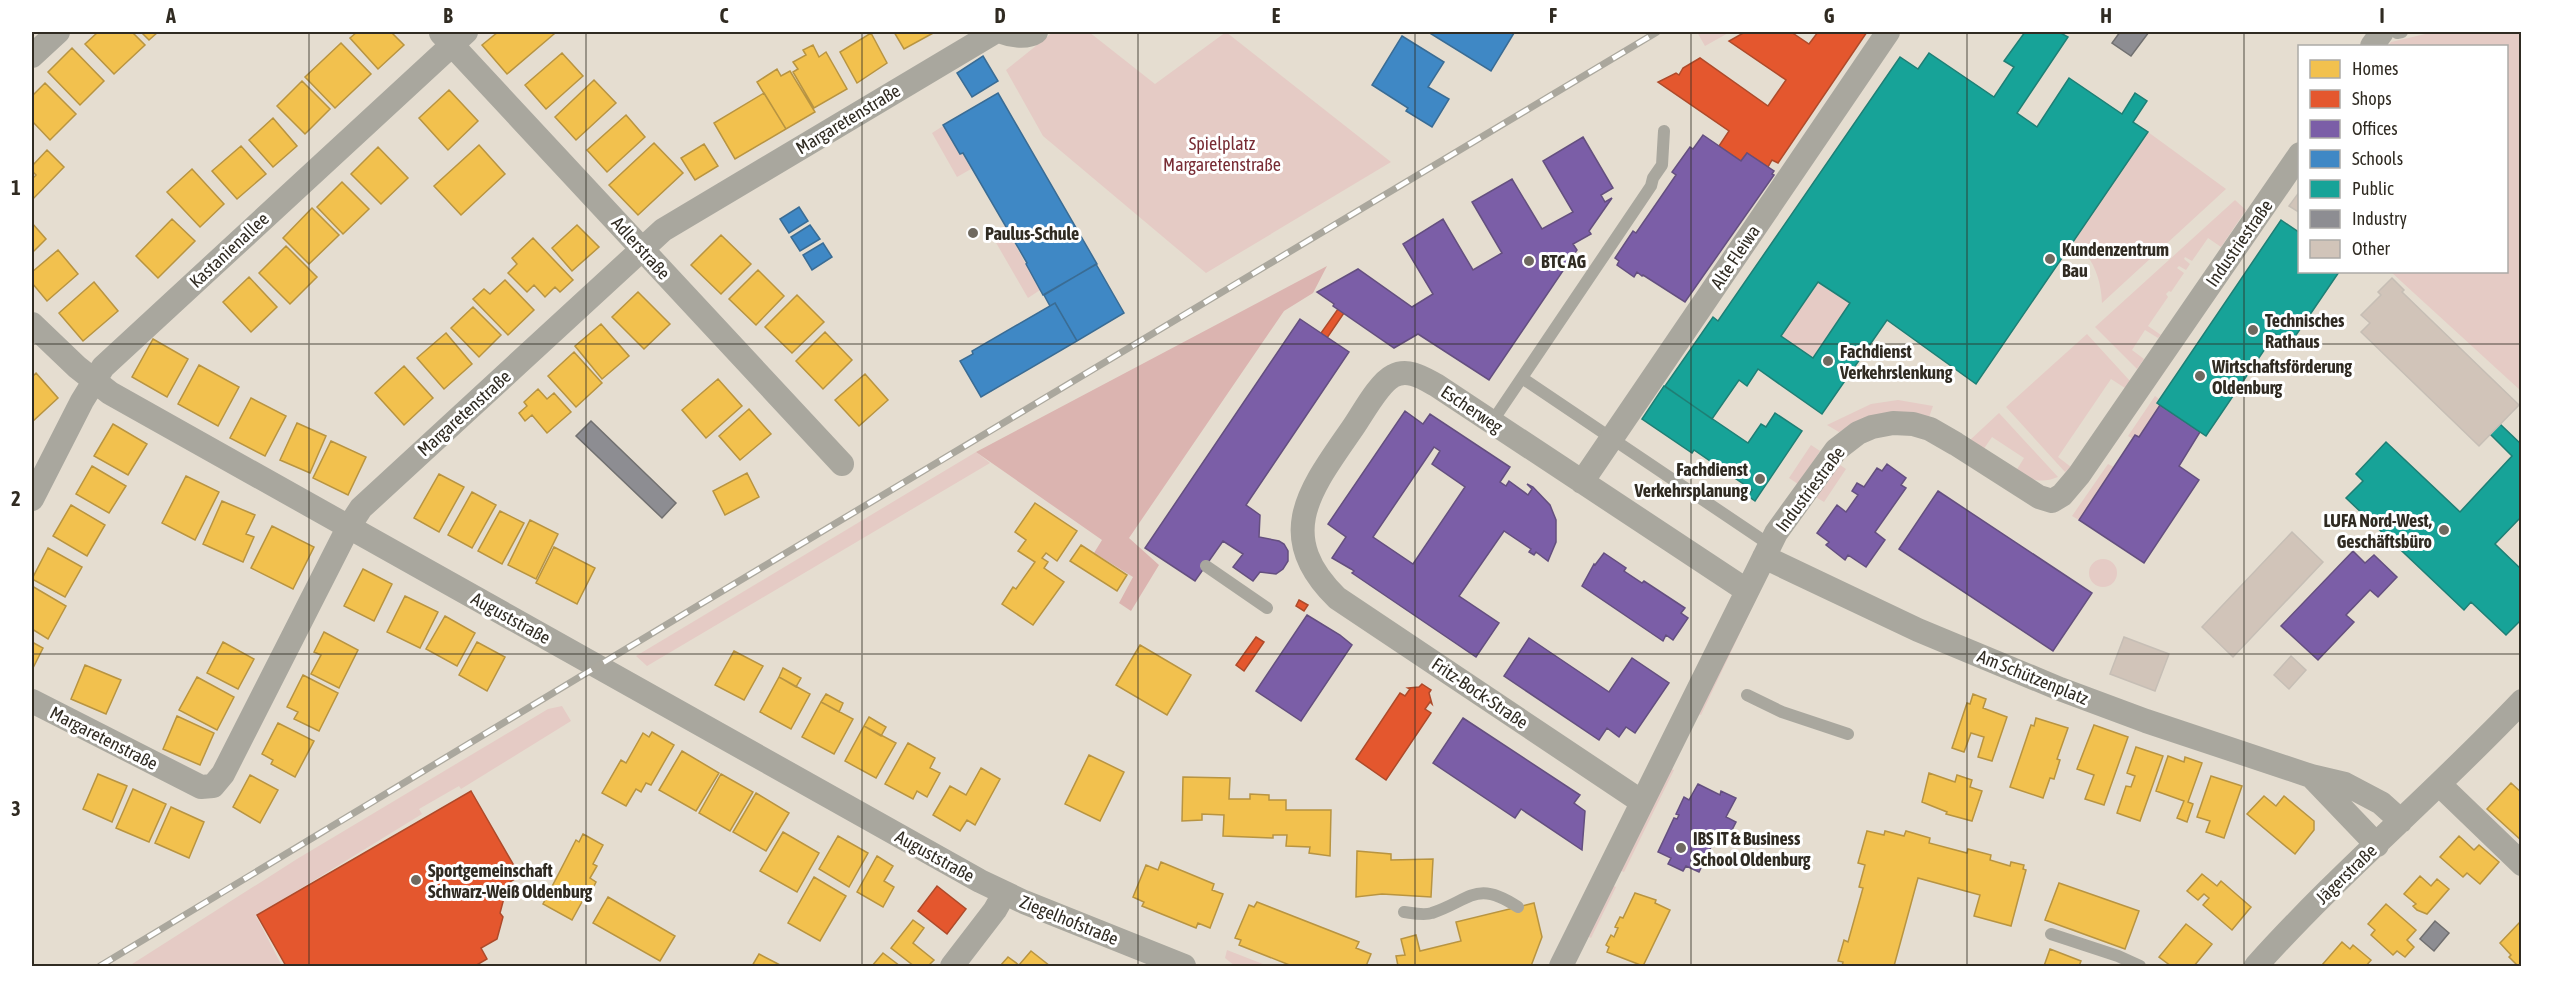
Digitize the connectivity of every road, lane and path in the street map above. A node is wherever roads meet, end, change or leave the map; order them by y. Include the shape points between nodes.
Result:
1 (58, 32) edge
2 (995, 32) edge
3 (1002, 32) edge
4 (1036, 32) edge
5 (1888, 32) edge
6 (2394, 32) edge
7 (452, 36) edge
8 (2374, 45) edge
9 (32, 56) edge
10 (1664, 131) dead end
11 (2298, 157) edge
12 (643, 250) junction
13 (32, 324) edge
14 (1522, 378) junction
15 (93, 381) junction
16 (1492, 422) junction
17 (1612, 438) junction
18 (842, 464) dead end
19 (1582, 482) junction
20 (32, 499) edge
21 (348, 528) junction
22 (1767, 550) junction
23 (1206, 566) dead end
24 (1321, 582) joint
25 (1746, 590) junction
26 (1267, 608) dead end
27 (1747, 695) dead end
28 (32, 701) edge
29 (2522, 701) edge
30 (1848, 734) dead end
31 (2311, 776) junction
32 (2440, 785) junction
33 (1642, 802) junction
34 (2401, 821) junction
35 (2377, 844) junction
36 (2522, 864) edge
37 (1004, 894) junction
38 (1518, 907) dead end
39 (1404, 912) dead end
40 (2051, 934) dead end
41 (952, 966) edge
42 (1184, 966) edge
43 (1561, 966) edge
44 (2140, 966) edge
45 (2256, 966) edge

1 - 9 street
2 - 12 street, Margaretenstraße via 663,230
3 - 4 street
5 - 17 street, Alte Fleiwa
6 - 8 street
7 - 12 street, Adlerstraße
7 - 15 street, Kastanienallee
10 - 14 lane via 1662,165 1652,186
11 - 22 street, Industriestraße via 2062,495 2052,501 2039,497 1930,429 1893,423 1858,433 1836,450
12 - 18 street, Adlerstraße
12 - 21 street, Margaretenstraße via 361,508
13 - 15 street, Auguststraße
14 - 16 lane
14 - 17 lane
15 - 20 street, Kastanienallee
15 - 21 street, Auguststraße
16 - 19 street, Escherweg
16 - 24 street, Escherweg via 1419,376 1404,372 1392,376 1315,483 1305,504 1304,542 1312,570
17 - 19 street, Alte Fleiwa
17 - 22 lane
19 - 25 street, Escherweg
21 - 28 street, Margaretenstraße via 213,786 201,787
21 - 37 street, Auguststraße
22 - 25 street, Industriestraße
22 - 31 street, Am Schützenplatz via 1918,630 2060,689
23 - 26 lane
24 - 33 street, Fritz-Bock-Straße via 1337,597
25 - 33 street, Industriestraße
27 - 30 lane via 1782,712
29 - 32 street, Jägerstraße
31 - 34 street, Am Schützenplatz via 2363,792
31 - 35 street, Am Schützenplatz
32 - 34 street, Jägerstraße
32 - 36 street
33 - 43 street, Industriestraße
34 - 35 street, Jägerstraße
35 - 45 street, Jägerstraße
37 - 41 street, Ziegelhofstraße
37 - 42 street, Ziegelhofstraße
38 - 39 lane via 1499,896 1474,893 1429,914
40 - 44 lane

